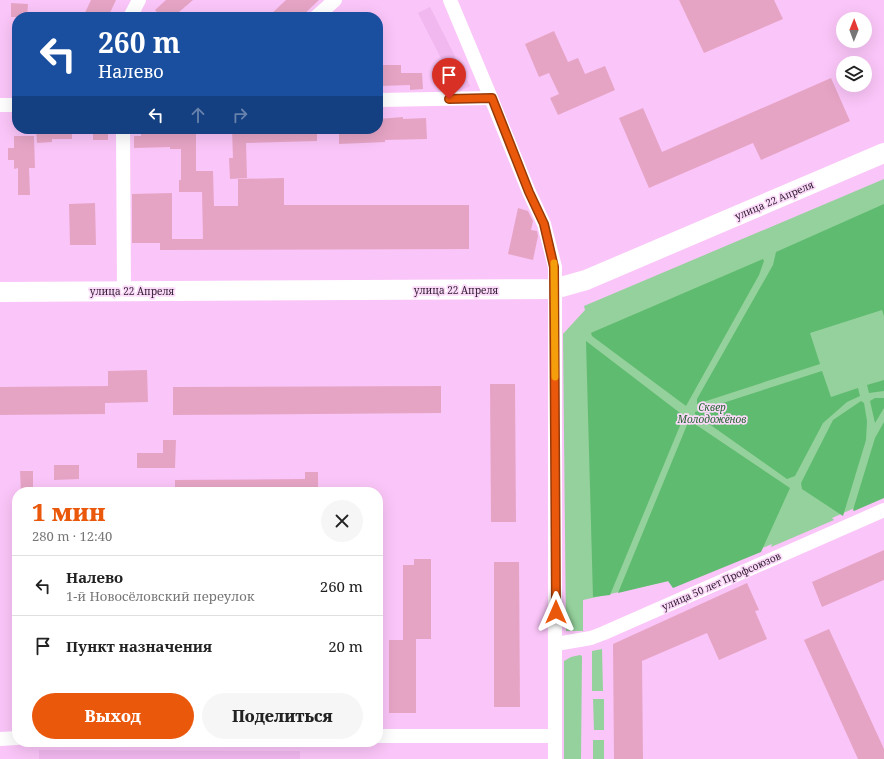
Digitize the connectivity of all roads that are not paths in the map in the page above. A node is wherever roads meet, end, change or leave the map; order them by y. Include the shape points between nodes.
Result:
1 (139, 0) edge
2 (335, 0) edge
3 (450, 0) edge
4 (133, 12) edge
5 (322, 12) edge
6 (492, 98) junction
7 (383, 100) edge
8 (0, 105) edge
9 (12, 105) edge
10 (123, 134) edge
11 (884, 153) edge
12 (554, 289) junction
13 (124, 291) junction
14 (0, 292) edge
15 (884, 510) edge
16 (556, 644) junction
17 (383, 736) edge
18 (555, 736) junction
19 (12, 738) edge
20 (0, 739) edge
21 (555, 759) edge

1 - 4 street
2 - 5 street
3 - 6 street
6 - 7 street
6 - 12 street via 544,224 554,267
8 - 9 street
10 - 13 street
11 - 12 main road, улица 22 Апреля via 586,280
12 - 13 main road, улица 22 Апреля
12 - 16 street
13 - 14 main road, улица 22 Апреля
15 - 16 street, улица 50 лет Профсоюзов via 604,633
16 - 18 street
17 - 18 street
18 - 21 street
19 - 20 street

